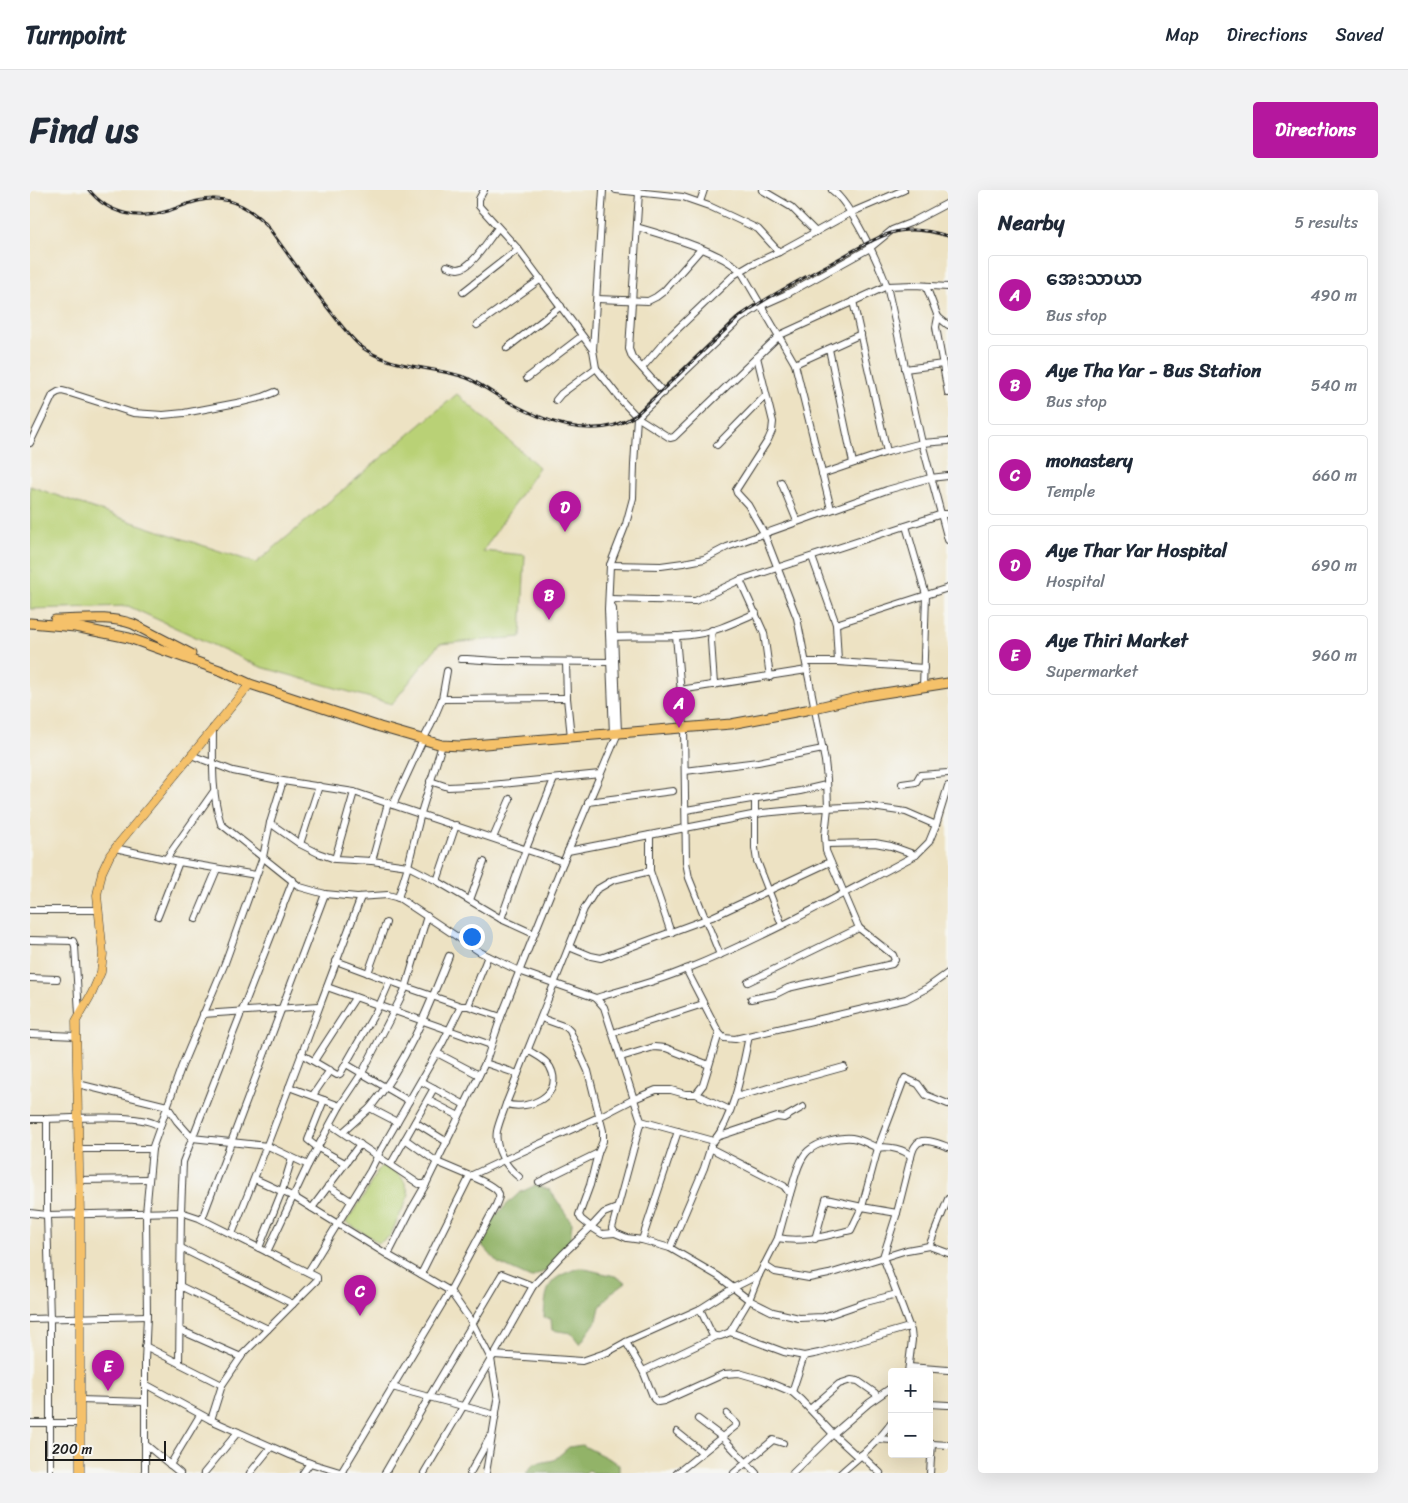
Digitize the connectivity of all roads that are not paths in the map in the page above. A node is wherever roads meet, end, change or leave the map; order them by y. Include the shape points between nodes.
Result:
1 (484, 190) edge
2 (603, 190) edge
3 (616, 190) edge
4 (704, 190) edge
5 (762, 190) edge
6 (832, 190) edge
7 (904, 190) edge
8 (639, 192) junction
9 (700, 202) junction
10 (948, 203) edge
11 (850, 213) junction
12 (637, 227) junction
13 (498, 228) junction
14 (816, 232) junction
15 (870, 248) junction
16 (701, 249) junction
17 (518, 250) junction
18 (779, 252) junction
19 (447, 266) dead end
20 (740, 271) junction
21 (541, 279) junction
22 (887, 286) junction
23 (926, 286) junction
24 (948, 287) edge
25 (463, 292) dead end
26 (597, 299) junction
27 (632, 300) junction
28 (853, 301) junction
29 (561, 306) junction
30 (761, 306) junction
31 (938, 317) junction
32 (477, 326) dead end
33 (948, 326) edge
34 (861, 334) junction
35 (780, 335) junction
36 (582, 336) junction
37 (507, 348) dead end
38 (829, 349) junction
39 (593, 350) junction
40 (757, 357) junction
41 (795, 364) junction
42 (943, 364) junction
43 (596, 368) junction
44 (642, 368) junction
45 (905, 369) junction
46 (527, 378) dead end
47 (275, 392) dead end
48 (664, 392) junction
49 (948, 393) edge
50 (766, 395) junction
51 (556, 400) dead end
52 (637, 417) junction
53 (948, 441) edge
54 (30, 443) edge
55 (922, 443) junction
56 (717, 445) dead end
57 (887, 452) junction
58 (853, 463) junction
59 (822, 474) junction
60 (948, 476) edge
61 (930, 478) junction
62 (781, 482) dead end
63 (831, 509) junction
64 (945, 514) edge
65 (797, 521) junction
66 (906, 526) junction
67 (764, 533) junction
68 (948, 540) edge
69 (812, 557) junction
70 (610, 565) junction
71 (778, 568) junction
72 (740, 580) junction
73 (948, 588) edge
74 (926, 595) junction
75 (609, 599) junction
76 (756, 613) junction
77 (30, 623) edge
78 (836, 624) junction
79 (712, 630) junction
80 (676, 636) junction
81 (611, 637) junction
82 (462, 660) dead end
83 (566, 662) junction
84 (610, 662) junction
85 (806, 662) junction
86 (838, 662) junction
87 (924, 668) junction
88 (808, 670) junction
89 (222, 671) junction
90 (447, 671) dead end
91 (770, 677) junction
92 (948, 683) edge
93 (250, 684) junction
94 (714, 685) junction
95 (923, 687) junction
96 (680, 690) junction
97 (567, 698) junction
98 (442, 699) junction
99 (814, 708) junction
100 (213, 728) junction
101 (684, 728) junction
102 (616, 733) junction
103 (571, 737) junction
104 (423, 740) junction
105 (442, 745) junction
106 (823, 749) junction
107 (191, 755) junction
108 (213, 763) junction
109 (685, 772) junction
110 (948, 773) edge
111 (600, 774) junction
112 (554, 779) junction
113 (430, 781) junction
114 (283, 782) junction
115 (902, 784) dead end
116 (826, 785) junction
117 (319, 786) junction
118 (948, 786) edge
119 (214, 791) junction
120 (673, 791) dead end
121 (354, 792) junction
122 (755, 798) junction
123 (510, 799) dead end
124 (588, 802) junction
125 (391, 804) junction
126 (828, 808) junction
127 (686, 810) junction
128 (421, 813) junction
129 (756, 814) junction
130 (270, 823) junction
131 (456, 825) junction
132 (936, 826) junction
133 (686, 828) junction
134 (650, 836) junction
135 (493, 838) junction
136 (300, 844) junction
137 (826, 844) junction
138 (116, 848) junction
139 (526, 849) junction
140 (568, 850) junction
141 (916, 854) junction
142 (263, 857) junction
143 (166, 859) junction
144 (335, 859) junction
145 (372, 861) junction
146 (179, 862) junction
147 (484, 862) dead end
148 (563, 862) junction
149 (830, 862) junction
150 (408, 866) junction
151 (217, 868) junction
152 (650, 871) junction
153 (256, 876) junction
154 (293, 880) junction
155 (437, 880) junction
156 (768, 890) junction
157 (843, 893) junction
158 (325, 894) junction
159 (361, 897) junction
160 (398, 898) junction
161 (470, 900) junction
162 (30, 910) edge
163 (100, 910) junction
164 (158, 916) dead end
165 (427, 916) junction
166 (196, 919) dead end
167 (501, 919) junction
168 (705, 919) junction
169 (386, 923) dead end
170 (782, 925) junction
171 (859, 928) junction
172 (670, 933) junction
173 (534, 934) junction
174 (30, 940) edge
175 (569, 947) junction
176 (720, 955) junction
177 (449, 956) dead end
178 (488, 956) junction
179 (336, 961) junction
180 (686, 969) junction
181 (519, 972) junction
182 (368, 973) junction
183 (948, 973) edge
184 (30, 978) edge
185 (56, 979) dead end
186 (390, 981) junction
187 (748, 982) dead end
188 (555, 984) junction
189 (326, 987) junction
190 (406, 987) junction
191 (433, 996) junction
192 (355, 998) junction
193 (596, 998) junction
194 (751, 999) dead end
195 (703, 1004) junction
196 (319, 1006) junction
197 (379, 1006) junction
198 (465, 1006) junction
199 (280, 1009) junction
200 (394, 1011) junction
201 (243, 1012) junction
202 (79, 1014) junction
203 (203, 1014) junction
204 (501, 1017) junction
205 (541, 1018) junction
206 (422, 1021) junction
207 (448, 1030) junction
208 (613, 1033) junction
209 (719, 1033) junction
210 (30, 1034) edge
211 (76, 1036) junction
212 (749, 1036) junction
213 (491, 1045) junction
214 (528, 1050) junction
215 (437, 1053) junction
216 (301, 1054) junction
217 (621, 1057) junction
218 (314, 1061) junction
219 (485, 1063) junction
220 (346, 1064) junction
221 (709, 1065) junction
222 (844, 1067) dead end
223 (330, 1070) junction
224 (362, 1073) junction
225 (518, 1074) junction
226 (479, 1075) junction
227 (421, 1081) junction
228 (78, 1084) junction
229 (289, 1087) junction
230 (386, 1088) junction
231 (434, 1088) junction
232 (696, 1094) junction
233 (313, 1095) junction
234 (736, 1097) junction
235 (634, 1099) junction
236 (324, 1100) junction
237 (428, 1100) junction
238 (410, 1102) junction
239 (506, 1104) junction
240 (948, 1104) edge
241 (464, 1105) junction
242 (167, 1106) junction
243 (340, 1106) junction
244 (803, 1106) dead end
245 (370, 1108) junction
246 (730, 1110) junction
247 (460, 1116) junction
248 (599, 1117) junction
249 (78, 1118) junction
250 (30, 1119) edge
251 (47, 1120) junction
252 (642, 1121) junction
253 (397, 1122) junction
254 (415, 1122) junction
255 (331, 1124) junction
256 (160, 1127) junction
257 (678, 1131) junction
258 (343, 1132) junction
259 (192, 1138) junction
260 (405, 1139) junction
261 (715, 1139) junction
262 (230, 1142) junction
263 (447, 1142) junction
264 (360, 1144) junction
265 (268, 1146) junction
266 (948, 1147) edge
267 (78, 1148) junction
268 (318, 1148) junction
269 (710, 1148) junction
270 (878, 1148) junction
271 (152, 1149) junction
272 (598, 1153) junction
273 (378, 1155) junction
274 (911, 1157) junction
275 (292, 1158) junction
276 (504, 1160) junction
277 (437, 1162) junction
278 (345, 1163) junction
279 (391, 1164) junction
280 (308, 1165) junction
281 (471, 1176) junction
282 (519, 1177) dead end
283 (148, 1179) junction
284 (255, 1179) junction
285 (79, 1180) junction
286 (539, 1182) dead end
287 (426, 1184) junction
288 (328, 1186) junction
289 (282, 1191) junction
290 (790, 1194) junction
291 (294, 1197) junction
292 (948, 1198) edge
293 (352, 1201) junction
294 (862, 1207) junction
295 (312, 1208) junction
296 (616, 1208) junction
297 (181, 1212) junction
298 (30, 1213) edge
299 (146, 1213) junction
300 (897, 1213) junction
301 (80, 1214) junction
302 (47, 1215) junction
303 (202, 1219) junction
304 (338, 1223) junction
305 (591, 1227) junction
306 (615, 1233) junction
307 (232, 1234) junction
308 (778, 1238) junction
309 (815, 1239) junction
310 (642, 1240) junction
311 (929, 1246) junction
312 (181, 1248) junction
313 (259, 1248) junction
314 (670, 1248) junction
315 (267, 1252) junction
316 (948, 1253) edge
317 (388, 1255) junction
318 (883, 1256) junction
319 (764, 1266) junction
320 (308, 1272) junction
321 (422, 1274) junction
322 (759, 1275) junction
323 (180, 1286) junction
324 (533, 1286) junction
325 (733, 1288) junction
326 (450, 1291) junction
327 (897, 1294) junction
328 (749, 1300) junction
329 (293, 1304) junction
330 (700, 1309) junction
331 (146, 1316) junction
332 (80, 1318) junction
333 (30, 1319) edge
334 (50, 1319) junction
335 (473, 1324) junction
336 (909, 1327) junction
337 (268, 1328) junction
338 (180, 1330) junction
339 (730, 1332) junction
340 (715, 1336) junction
341 (626, 1342) junction
342 (145, 1346) junction
343 (804, 1356) junction
344 (241, 1357) junction
345 (493, 1357) junction
346 (179, 1363) junction
347 (908, 1368) edge
348 (933, 1370) edge
349 (948, 1370) edge
350 (642, 1371) junction
351 (145, 1384) junction
352 (222, 1385) junction
353 (392, 1387) junction
354 (888, 1390) edge
355 (792, 1392) junction
356 (429, 1397) junction
357 (877, 1397) junction
358 (80, 1400) junction
359 (145, 1402) junction
360 (933, 1404) edge
361 (948, 1405) edge
362 (463, 1406) junction
363 (810, 1409) junction
364 (496, 1414) junction
365 (727, 1414) dead end
366 (200, 1415) junction
367 (698, 1419) dead end
368 (211, 1420) junction
369 (30, 1423) edge
370 (50, 1423) junction
371 (80, 1423) junction
372 (888, 1427) edge
373 (238, 1432) junction
374 (677, 1432) dead end
375 (492, 1433) junction
376 (833, 1434) junction
377 (722, 1437) junction
378 (878, 1439) junction
379 (888, 1440) edge
380 (783, 1443) dead end
381 (145, 1444) junction
382 (933, 1444) edge
383 (948, 1445) edge
384 (271, 1447) junction
385 (702, 1452) junction
386 (859, 1456) junction
387 (931, 1458) edge
388 (310, 1463) junction
389 (170, 1464) junction
390 (746, 1464) junction
391 (50, 1473) edge
392 (80, 1473) edge
393 (145, 1473) edge
394 (180, 1473) edge
395 (204, 1473) edge
396 (250, 1473) edge
397 (302, 1473) edge
398 (342, 1473) edge
399 (385, 1473) edge
400 (424, 1473) edge
401 (470, 1473) edge
402 (486, 1473) edge
403 (677, 1473) edge
404 (734, 1473) edge
405 (756, 1473) edge
406 (793, 1473) edge
407 (841, 1473) edge
408 (880, 1473) edge
409 (930, 1473) edge

1 - 13 street via 478,199 479,206
2 - 26 street
3 - 8 street
4 - 9 street
5 - 14 street via 791,207
6 - 11 street
7 - 11 street
8 - 9 street
8 - 12 street
9 - 18 street via 758,228
10 - 15 street via 892,230
11 - 14 street
11 - 15 street
12 - 16 street
12 - 27 street
13 - 17 street
13 - 19 street via 471,263 456,270
14 - 18 street
15 - 22 street
15 - 30 street
16 - 20 street via 731,262
16 - 27 street via 656,297 648,301
17 - 21 street
17 - 25 street
18 - 20 street
20 - 30 street
20 - 44 street via 666,340
21 - 29 street
21 - 32 street
22 - 23 street
22 - 28 street
22 - 45 street
23 - 24 street
23 - 31 street
26 - 27 street
26 - 39 street
27 - 44 street via 629,349
28 - 34 street
28 - 35 street
29 - 36 street
29 - 37 street
30 - 35 street
30 - 48 street via 740,319
31 - 33 street
31 - 42 street via 936,327
34 - 38 street
34 - 57 street
35 - 40 street
35 - 41 street
36 - 39 street
36 - 46 street
38 - 41 street
38 - 58 street
39 - 43 street
40 - 50 street
40 - 52 street via 674,437 666,437
41 - 59 street
42 - 45 street
42 - 49 street
43 - 51 street
43 - 52 street
44 - 48 street
45 - 55 street
47 - 54 street via 242,402 163,415 133,413 58,392 53,395
48 - 52 street
50 - 56 street
50 - 67 street via 772,431 736,490
52 - 70 street via 634,498
53 - 55 street
55 - 57 street
55 - 61 street
57 - 58 street
58 - 59 street
59 - 63 street
60 - 61 street
61 - 63 street
61 - 64 street
62 - 65 street
63 - 65 street
64 - 66 street
64 - 68 street
65 - 67 street
66 - 69 street
66 - 74 street
67 - 70 street via 704,559 661,566
67 - 71 street
69 - 71 street
69 - 78 street
70 - 75 street
71 - 72 street
71 - 85 street via 797,618
72 - 75 street via 695,601
72 - 76 street
73 - 74 street
74 - 78 street
74 - 87 street
75 - 81 street
76 - 79 street
76 - 91 street via 764,633
77 - 89 highway via 75,627 129,638
77 - 89 highway via 101,618 123,621
78 - 86 street
79 - 80 street
79 - 94 street
80 - 81 street
80 - 96 street
81 - 84 street
81 - 102 street
82 - 83 street
83 - 84 street
83 - 97 street
84 - 102 street
85 - 86 street
85 - 88 street
86 - 87 street
87 - 95 street
88 - 91 street
88 - 99 street
89 - 93 highway
90 - 98 street
91 - 94 street
92 - 95 highway
93 - 100 main road
93 - 104 highway
94 - 96 street
95 - 99 highway
96 - 101 street
97 - 98 street
97 - 103 street
98 - 104 street
99 - 101 highway via 731,724
99 - 106 street
100 - 107 main road
100 - 108 street
101 - 102 highway
101 - 109 street
102 - 103 highway
102 - 111 street
103 - 105 highway
104 - 105 highway
104 - 125 street
105 - 113 street
106 - 109 street
106 - 116 street
107 - 108 street
107 - 138 main road
108 - 114 street
108 - 119 street
109 - 127 street
110 - 115 street via 920,775 916,782
111 - 112 street
111 - 124 street
112 - 113 street via 448,787
112 - 139 street
113 - 128 street
114 - 117 street
114 - 130 street
116 - 122 street
116 - 126 street
117 - 121 street
117 - 136 street
118 - 132 street
119 - 142 street via 221,824
119 - 143 street
120 - 124 street
121 - 125 street
121 - 144 street
122 - 127 street
122 - 129 street
123 - 135 street
124 - 140 street
125 - 128 street
125 - 145 street
126 - 129 street
126 - 132 street via 865,806 906,812
126 - 137 street
127 - 133 street
128 - 131 street
128 - 150 street
129 - 133 street
129 - 156 street via 757,861
130 - 136 street
130 - 142 street
131 - 135 street
131 - 155 street
132 - 141 street via 929,842
133 - 134 street
133 - 168 street via 689,878
134 - 140 street
134 - 152 street
135 - 139 street
136 - 144 street
137 - 141 street via 875,843
137 - 149 street
138 - 143 street
138 - 163 main road via 102,872 97,894
139 - 148 street
139 - 167 street
140 - 148 street
141 - 157 street
142 - 153 street
142 - 154 street
143 - 146 street
144 - 145 street
145 - 150 street
146 - 151 street
146 - 164 street
147 - 161 street
148 - 173 street
149 - 156 street
149 - 157 street
150 - 155 street
150 - 160 street
151 - 153 street
151 - 166 street
152 - 172 street
152 - 175 street via 613,880 596,890 584,909
153 - 203 street
154 - 158 street via 300,887
154 - 201 street
155 - 161 street
156 - 168 street
156 - 170 street
157 - 170 street
157 - 171 street
158 - 159 street
158 - 199 street
159 - 160 street via 388,895
159 - 179 street
160 - 165 street
161 - 167 street
162 - 163 street
163 - 202 main road via 101,972
165 - 178 street
165 - 190 street
167 - 173 street
168 - 172 street
168 - 176 street
169 - 182 street
170 - 176 street
171 - 187 street
171 - 194 street via 893,954 895,960 892,964
172 - 175 street via 601,958
173 - 181 street
174 - 202 street via 73,941 76,946
175 - 188 street
176 - 180 street
177 - 191 street
178 - 181 street
178 - 198 street
179 - 182 street
179 - 189 street
180 - 193 street
180 - 195 street
181 - 188 street
181 - 204 street
182 - 186 street
183 - 212 street via 906,999
184 - 185 street
186 - 190 street
186 - 197 street
188 - 193 street
188 - 205 street
189 - 192 street
189 - 196 street
190 - 191 street
190 - 200 street
191 - 198 street
191 - 206 street
192 - 197 street
192 - 218 street
193 - 208 street via 604,1007
195 - 208 street
195 - 209 street
196 - 199 street
196 - 216 street
197 - 200 street
197 - 220 street
198 - 204 street
198 - 207 street
199 - 201 street
199 - 262 street
200 - 206 street
200 - 224 street
201 - 203 street
201 - 259 street
202 - 211 main road
203 - 242 street
204 - 213 street
205 - 214 street
205 - 248 street via 570,1031 588,1071
206 - 207 street
206 - 230 street
207 - 213 street
207 - 215 street
208 - 217 street
209 - 212 street via 724,1038
209 - 221 street
210 - 211 street
211 - 228 main road
212 - 234 street
213 - 219 street
214 - 225 street
214 - 239 street via 550,1065 554,1086 540,1100 516,1107
215 - 226 street
215 - 227 street
216 - 218 street
216 - 229 street
217 - 221 street via 654,1047 666,1048
217 - 235 street
218 - 223 street
219 - 225 street
219 - 226 street
220 - 223 street via 340,1074
220 - 224 street
221 - 232 street via 704,1085
222 - 234 street
223 - 233 street
224 - 230 street
224 - 243 street
225 - 239 street
226 - 241 street
227 - 231 street
227 - 238 street
228 - 242 street
228 - 249 main road
229 - 233 street
229 - 265 street
230 - 238 street
230 - 245 street
231 - 237 street
231 - 241 street
232 - 235 street via 656,1090
232 - 246 street
233 - 236 street
234 - 246 street
235 - 248 street
235 - 252 street
236 - 243 street
236 - 268 street via 308,1139
237 - 247 street
237 - 254 street
238 - 253 street
239 - 276 street via 497,1132
240 - 270 street via 926,1095 918,1084 906,1078
241 - 247 street
242 - 256 street
242 - 259 street
243 - 255 street
244 - 261 street via 784,1118 777,1117
245 - 253 street
245 - 258 street
246 - 261 street
247 - 263 street
248 - 272 street via 603,1131
248 - 276 street
249 - 251 street
249 - 256 street via 118,1118 152,1122
249 - 267 main road
250 - 251 street
251 - 302 street
252 - 257 street
252 - 296 street
253 - 273 street
254 - 260 street
254 - 263 street
255 - 258 street
255 - 268 street
256 - 271 street
257 - 261 street
257 - 310 street
258 - 264 street
259 - 262 street
259 - 297 street via 183,1162
260 - 277 street
260 - 279 street
261 - 269 street
262 - 265 street
262 - 303 street
263 - 277 street
264 - 273 street
264 - 278 street
265 - 275 street
265 - 284 street
266 - 274 street via 920,1141
267 - 271 street
267 - 285 main road
268 - 278 street
268 - 280 street
269 - 290 street via 784,1186
269 - 314 street
270 - 274 street via 908,1152
270 - 290 street via 854,1138 820,1144 807,1151
270 - 294 street
271 - 283 street
272 - 286 street
272 - 305 street via 579,1215
273 - 279 street
273 - 293 street
274 - 300 street
275 - 280 street
275 - 289 street
276 - 281 street
276 - 282 street
277 - 281 street
277 - 287 street
278 - 288 street
279 - 287 street via 419,1184
280 - 291 street
281 - 321 street
281 - 326 street via 496,1189 500,1196
283 - 285 street
283 - 299 street
284 - 289 street
284 - 307 street
285 - 301 main road
287 - 317 street
288 - 293 street
288 - 295 street
289 - 291 street
289 - 313 street
290 - 308 street
291 - 295 street
291 - 315 street
292 - 311 street
293 - 304 street
294 - 300 street
294 - 309 street via 851,1230
294 - 309 street via 826,1199
295 - 304 street
296 - 305 street via 604,1213
296 - 306 street via 612,1228
297 - 299 street
297 - 303 street
297 - 312 street
298 - 302 street
299 - 301 street
299 - 331 street
300 - 318 street
301 - 302 street
301 - 332 main road
302 - 334 street
303 - 307 street
304 - 317 street
304 - 320 street
305 - 306 street via 602,1234
305 - 324 street
306 - 310 street
307 - 313 street
308 - 309 street via 792,1241
308 - 319 street
310 - 314 street
311 - 316 street
311 - 318 street
312 - 323 street
312 - 329 street
313 - 315 street
314 - 325 street
315 - 320 street
317 - 321 street
318 - 319 street via 809,1278 775,1272
318 - 327 street
319 - 322 street
320 - 329 street via 318,1279
321 - 326 street
322 - 325 street
322 - 328 street
323 - 337 street
323 - 338 street
324 - 335 street via 502,1274
324 - 345 street
325 - 328 street
325 - 330 street
326 - 335 street
326 - 353 street
327 - 328 street via 823,1317 799,1318 773,1312
327 - 336 street
328 - 339 street
329 - 337 street
330 - 340 street
330 - 341 street
331 - 332 street
331 - 342 street
332 - 334 street
332 - 358 main road
333 - 334 street
334 - 370 street
335 - 345 street
335 - 356 street
336 - 343 street
336 - 347 street via 912,1340
337 - 344 street
338 - 344 street
338 - 346 street
339 - 340 street
339 - 343 street
340 - 350 street
341 - 345 street via 582,1361
341 - 350 street
342 - 346 street
342 - 351 street
343 - 355 street
344 - 352 street
345 - 362 street
345 - 364 street via 498,1400
346 - 352 street
348 - 349 street
350 - 355 street via 658,1402 724,1374 739,1373
351 - 359 street
351 - 366 street
352 - 368 street
353 - 356 street
353 - 398 street
354 - 357 street
355 - 363 street
356 - 362 street
356 - 399 street
357 - 363 street via 858,1381 851,1380 839,1384
357 - 376 street
358 - 359 street
358 - 371 main road
359 - 381 street
360 - 361 street
362 - 364 street
362 - 400 street
363 - 376 street
364 - 375 street
365 - 377 street via 737,1424
366 - 368 street
366 - 389 street
367 - 377 street
368 - 373 street
369 - 370 street
370 - 371 street
370 - 391 street
371 - 392 main road
372 - 378 street
373 - 384 street
373 - 395 street
374 - 385 street
375 - 401 street
375 - 402 street
376 - 386 street
376 - 406 street
377 - 385 street
377 - 390 street
378 - 379 street
378 - 386 street
380 - 390 street via 772,1440
381 - 389 street
381 - 393 street
382 - 383 street
384 - 388 street
384 - 396 street
385 - 403 street
386 - 407 street
386 - 408 street
387 - 409 street
388 - 397 street
388 - 398 street
389 - 394 street
390 - 404 street
390 - 405 street

